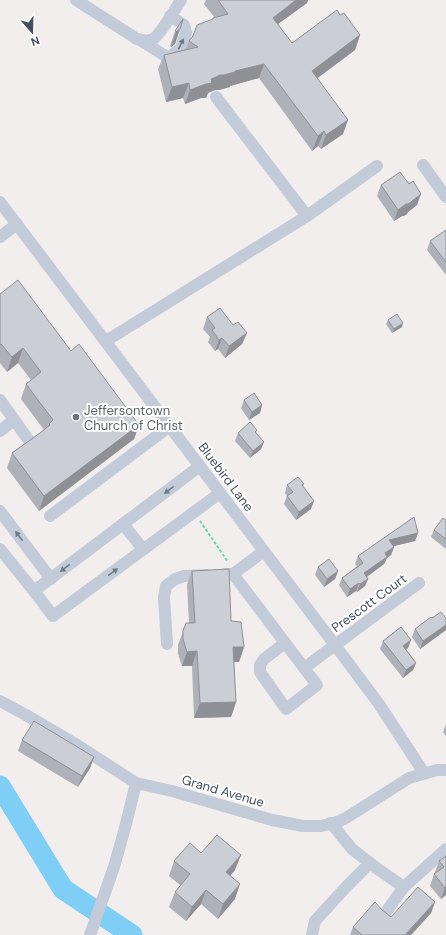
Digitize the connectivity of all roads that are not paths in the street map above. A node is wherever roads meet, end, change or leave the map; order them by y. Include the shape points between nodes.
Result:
1 (181, 0) edge
2 (82, 2) edge
3 (170, 16) junction
4 (140, 40) junction
5 (216, 97) dead end
6 (423, 165) dead end
7 (377, 166) dead end
8 (446, 197) edge
9 (0, 202) edge
10 (307, 216) junction
11 (17, 224) junction
12 (0, 237) edge
13 (106, 341) junction
14 (0, 400) edge
15 (14, 420) junction
16 (170, 426) junction
17 (0, 431) edge
18 (30, 442) edge
19 (200, 466) junction
20 (220, 493) junction
21 (0, 510) edge
22 (50, 516) dead end
23 (123, 524) junction
24 (0, 549) edge
25 (143, 549) junction
26 (264, 551) junction
27 (234, 573) junction
28 (51, 578) junction
29 (419, 583) dead end
30 (34, 591) junction
31 (285, 643) junction
32 (167, 644) dead end
33 (335, 645) junction
34 (304, 668) junction
35 (0, 701) edge
36 (446, 770) edge
37 (424, 773) junction
38 (136, 783) junction
39 (331, 823) junction
40 (446, 849) edge
41 (370, 864) junction
42 (404, 887) junction
43 (383, 916) edge
44 (91, 932) edge
45 (312, 935) edge

1 - 3 street
2 - 4 street
3 - 4 street via 154,38 148,41
4 -> 3 street via 167,58 171,56 181,48 186,33 184,26
5 - 10 street
6 - 8 street
7 - 10 street
9 - 11 street, Bluebird Lane
10 - 13 street
11 - 12 street
11 - 13 street, Bluebird Lane
13 - 16 street, Bluebird Lane
14 - 15 street
15 - 17 street
15 - 18 street
16 - 19 street, Bluebird Lane
16 - 22 street
19 - 20 street, Bluebird Lane
19 -> 23 street
20 - 25 street
20 - 26 street, Bluebird Lane
28 -> 21 street
23 - 25 street
23 -> 28 street
24 - 30 street
30 -> 25 street via 53,616
26 - 27 street
26 - 33 street, Bluebird Lane
27 - 31 street
27 - 32 street via 184,576 166,586 164,597
28 - 30 street
29 - 33 street, Prescott Court
31 - 34 street
31 - 34 street via 264,659 260,665 260,672 286,709 317,685
33 - 34 street, Prescott Court
33 - 37 street, Bluebird Lane via 379,704
35 - 38 street, Grand Avenue via 77,745
36 - 37 street, Grand Avenue
37 - 39 street, Grand Avenue via 409,778 346,818
38 - 39 street, Grand Avenue via 272,820 303,826
38 - 44 street via 114,867
39 - 41 street via 352,849
40 - 42 street
41 - 42 street
41 - 45 street via 315,921
42 - 43 street

